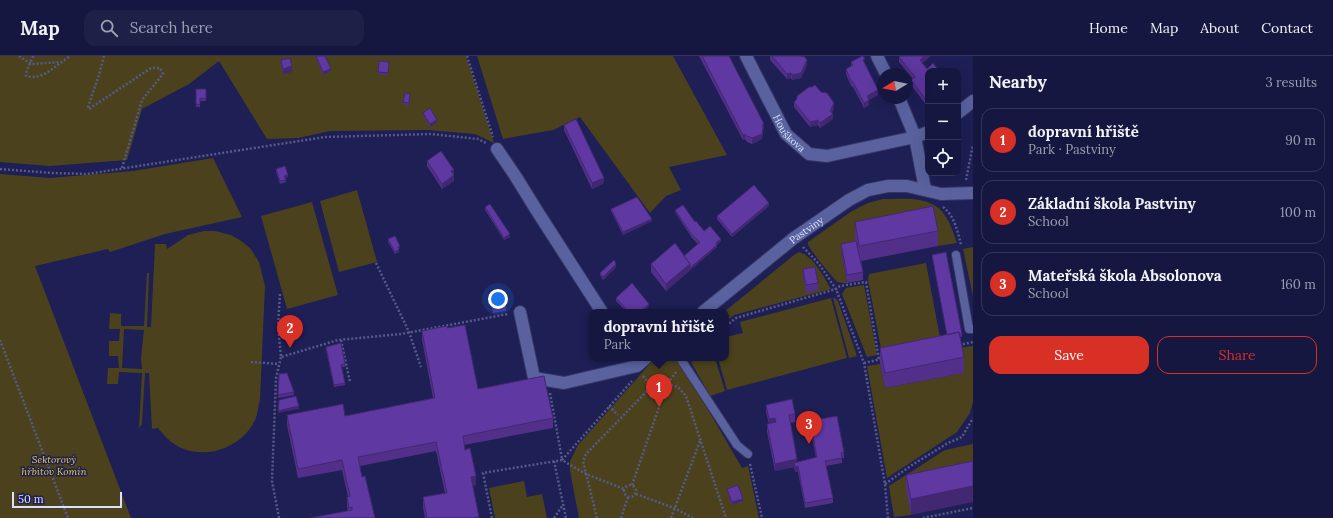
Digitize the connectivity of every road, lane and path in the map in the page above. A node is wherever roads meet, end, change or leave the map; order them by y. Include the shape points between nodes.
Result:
1 (19, 56) edge
2 (33, 56) edge
3 (70, 56) edge
4 (104, 56) edge
5 (468, 56) edge
6 (746, 56) edge
7 (877, 56) edge
8 (62, 62) junction
9 (31, 64) junction
10 (883, 68) edge
11 (973, 101) edge
12 (901, 104) edge
13 (961, 111) edge
14 (925, 133) edge
15 (915, 137) junction
16 (973, 145) edge
17 (497, 149) junction
18 (122, 168) junction
19 (0, 169) edge
20 (964, 184) dead end
21 (925, 189) junction
22 (973, 193) edge
23 (794, 238) junction
24 (956, 255) dead end
25 (376, 263) dead end
26 (836, 289) junction
27 (280, 294) dead end
28 (600, 309) edge
29 (707, 309) edge
30 (520, 312) joint
31 (729, 324) edge
32 (973, 329) edge
33 (409, 332) junction
34 (0, 340) edge
35 (341, 340) junction
36 (973, 342) edge
37 (957, 345) edge
38 (281, 357) junction
39 (887, 358) edge
40 (879, 360) junction
41 (682, 361) edge
42 (251, 362) dead end
43 (864, 363) junction
44 (279, 364) junction
45 (636, 365) edge
46 (420, 368) dead end
47 (547, 381) junction
48 (350, 382) dead end
49 (667, 384) junction
50 (651, 387) junction
51 (609, 406) junction
52 (618, 415) dead end
53 (973, 418) edge
54 (701, 441) junction
55 (748, 454) joint
56 (562, 460) junction
57 (554, 461) junction
58 (586, 474) junction
59 (885, 484) junction
60 (632, 485) junction
61 (624, 489) junction
62 (636, 494) junction
63 (628, 497) junction
64 (564, 504) junction
65 (674, 508) junction
66 (973, 508) edge
67 (68, 518) edge
68 (279, 518) edge
69 (492, 518) edge
70 (554, 518) edge
71 (566, 518) edge
72 (597, 518) edge
73 (621, 518) edge
74 (671, 518) edge
75 (693, 518) edge
76 (726, 518) edge
77 (762, 518) edge
78 (888, 518) edge
79 (923, 518) edge

1 - 9 path
2 - 9 path
3 - 8 path
4 - 18 path via 88,107 90,109 151,68 160,68 162,74 142,100
5 - 17 path
6 - 15 street, Houškova via 786,134 809,154 827,156
7 - 10 street
8 - 9 path
8 - 9 path via 42,76 34,78 26,76
11 - 13 street
12 - 15 street
14 - 15 street
15 - 21 street
16 - 20 path
17 - 18 path via 478,139 431,134 325,137
17 - 28 street
18 - 19 path via 87,174
21 - 22 street, Pastviny via 941,194
21 - 23 street, Pastviny via 894,186 868,190
23 - 26 path
23 - 29 street, Pastviny
24 - 32 lane via 969,330
25 - 33 path
26 - 31 path via 736,318
26 - 40 path via 840,286 866,282
26 - 43 path
27 - 38 path via 278,326
30 - 33 path
30 - 47 street via 534,378
33 - 35 path
33 - 46 path
34 - 67 path
35 - 38 path
35 - 48 path
36 - 37 path
38 - 44 path
39 - 40 path
40 - 43 path
41 - 55 lane via 737,445
42 - 44 path
43 - 59 path
44 - 68 path via 276,378 272,481
45 - 47 street via 564,384
45 - 50 path
45 - 51 path
47 - 56 path
49 - 50 path
49 - 54 path via 678,387 686,396
49 - 60 path
50 - 58 path via 586,454 583,461
51 - 52 path
51 - 56 path
53 - 59 path via 962,437 948,443
54 - 65 path
54 - 76 path
55 - 77 path
56 - 57 path
56 - 58 path
57 - 64 path
57 - 69 path via 484,473
58 - 61 path
58 - 72 path
59 - 78 path
60 - 61 path
60 - 62 path via 636,489
61 - 63 path via 624,494
62 - 63 path
62 - 65 path
63 - 73 path
64 - 70 path
64 - 71 path
65 - 74 path
65 - 75 path
66 - 79 path

